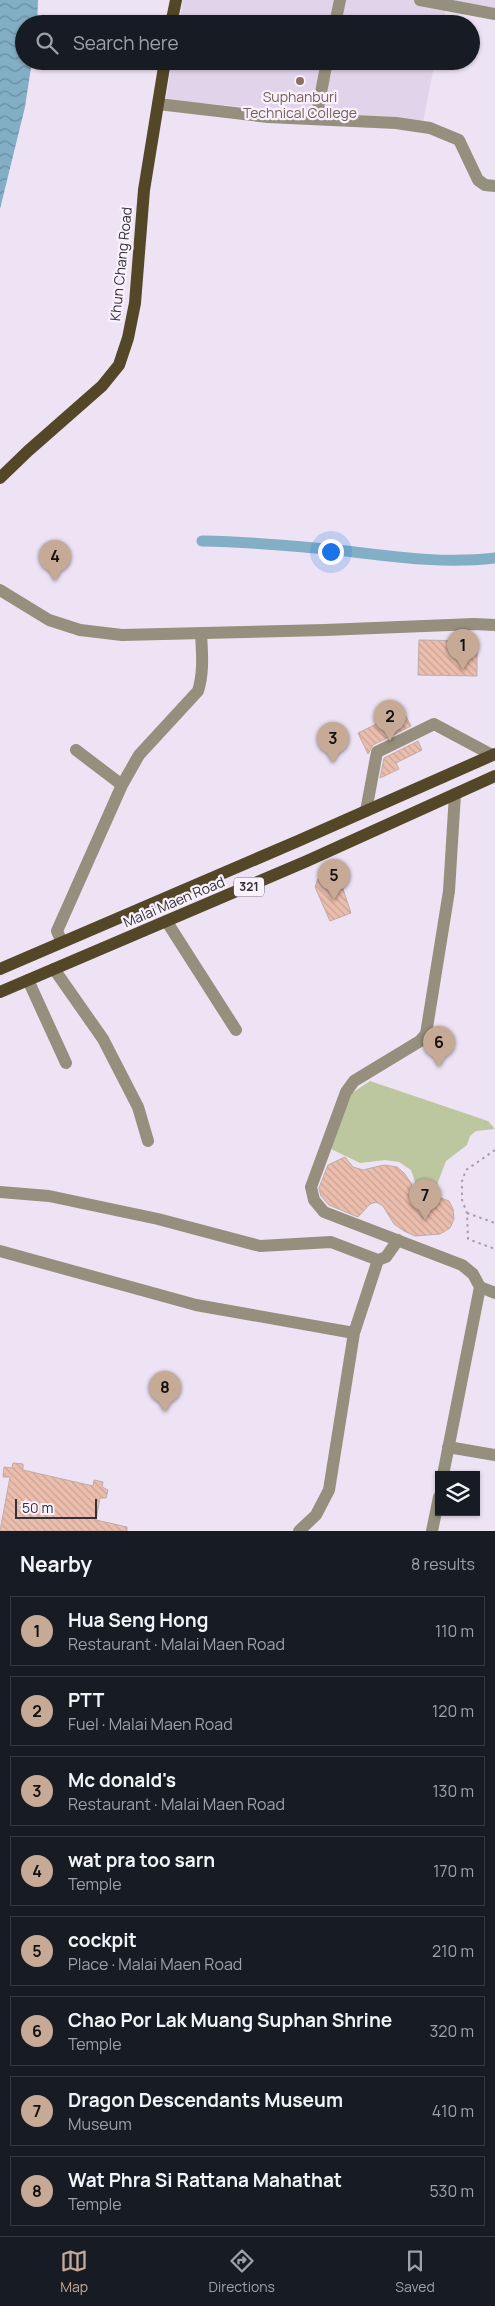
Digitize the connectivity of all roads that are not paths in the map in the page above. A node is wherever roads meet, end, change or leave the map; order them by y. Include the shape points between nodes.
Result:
1 (176, 0) edge
2 (340, 0) edge
3 (423, 0) edge
4 (495, 14) edge
5 (174, 15) edge
6 (337, 15) edge
7 (164, 70) edge
8 (325, 70) edge
9 (158, 104) junction
10 (316, 119) junction
11 (495, 186) edge
12 (0, 478) edge
13 (0, 590) edge
14 (495, 625) edge
15 (201, 633) junction
16 (76, 750) dead end
17 (494, 754) edge
18 (495, 776) edge
19 (122, 785) junction
20 (455, 794) junction
21 (366, 811) junction
22 (298, 842) junction
23 (307, 861) junction
24 (167, 922) junction
25 (62, 942) junction
26 (0, 969) edge
27 (54, 969) junction
28 (28, 980) junction
29 (0, 992) edge
30 (236, 1030) dead end
31 (66, 1063) dead end
32 (148, 1141) dead end
33 (0, 1192) edge
34 (398, 1240) junction
35 (0, 1251) edge
36 (378, 1260) junction
37 (480, 1287) junction
38 (495, 1293) edge
39 (354, 1332) junction
40 (448, 1448) junction
41 (495, 1455) edge
42 (444, 1471) edge
43 (435, 1516) edge
44 (299, 1531) edge
45 (432, 1531) edge

1 - 5 main road
2 - 6 street
3 - 4 street
7 - 9 main road, Khun Chang Road
8 - 10 street
9 - 10 street via 268,117
9 - 12 main road, Khun Chang Road via 144,190 135,303 119,365 102,386
10 - 11 street via 430,128 459,140 478,180
13 - 15 street via 49,620 80,630 122,635
14 - 15 street
15 - 19 street via 203,662 198,691 140,755
16 - 19 street
17 - 21 main road, Malai Maen Road / 321
17 - 21 street via 434,724 377,752
18 - 20 main road, Malai Maen Road / 321
19 - 25 street via 57,931
20 - 23 main road, Malai Maen Road / 321
20 - 34 street via 449,891 426,1034 420,1042 354,1081 346,1092 311,1187 314,1200 324,1212
21 - 22 main road, Malai Maen Road / 321
22 - 23 main road
22 - 25 main road, Malai Maen Road / 321
23 - 24 main road, Malai Maen Road / 321
24 - 27 main road, Malai Maen Road / 321
24 - 30 street
25 - 26 main road, Malai Maen Road / 321
27 - 28 main road, Malai Maen Road / 321
27 - 32 street via 104,1039 138,1107
28 - 29 main road, Malai Maen Road / 321
28 - 31 street
33 - 36 street via 49,1196 158,1219 260,1246 331,1242
34 - 36 street via 386,1257
34 - 37 street via 462,1265 473,1274
35 - 39 street via 196,1305
36 - 39 street
37 - 38 street
37 - 40 street
39 - 44 street via 329,1490 316,1515
40 - 41 street
40 - 42 street
43 - 45 street

